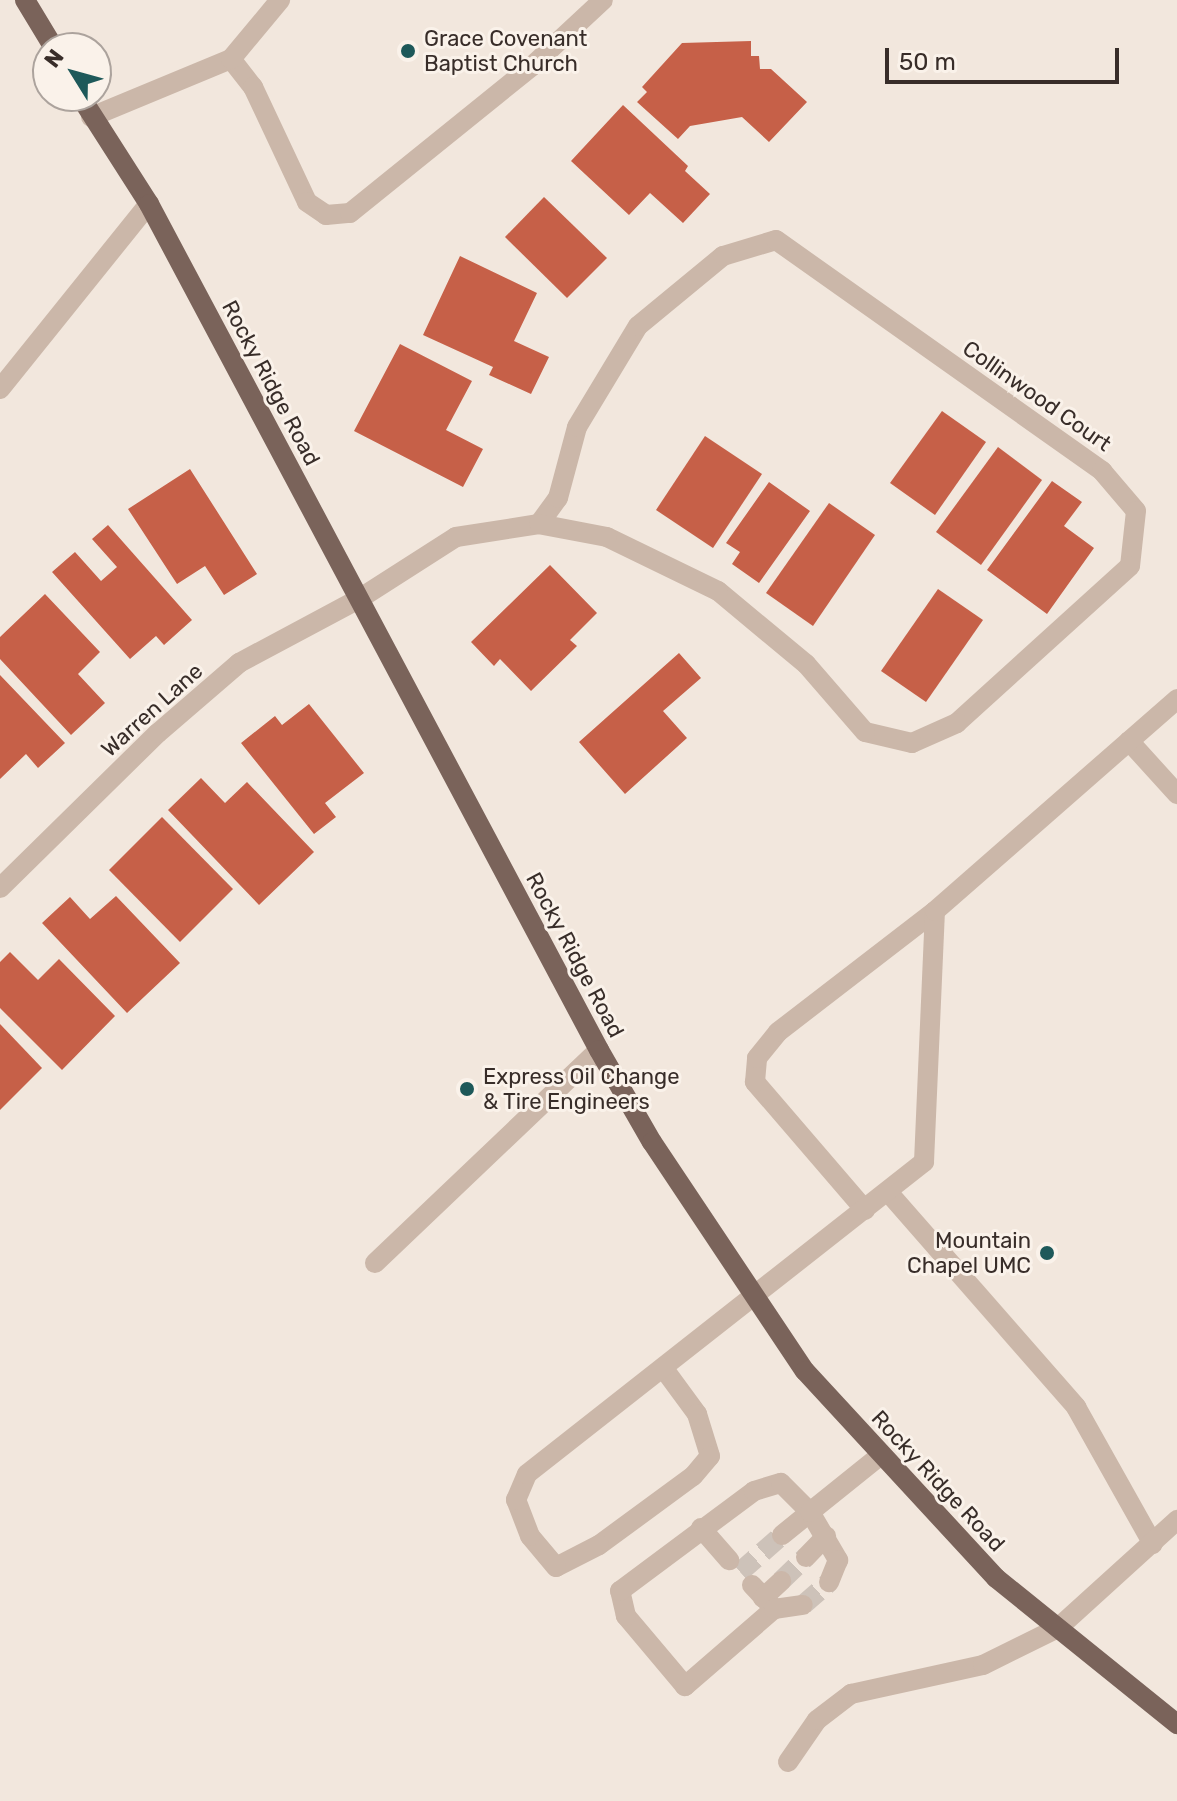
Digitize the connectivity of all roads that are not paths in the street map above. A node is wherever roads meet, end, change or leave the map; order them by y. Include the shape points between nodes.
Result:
1 (25, 0) edge
2 (280, 0) edge
3 (603, 0) edge
4 (44, 32) edge
5 (231, 59) junction
6 (88, 112) edge
7 (91, 117) junction
8 (149, 204) junction
9 (0, 389) edge
10 (539, 524) junction
11 (359, 599) junction
12 (1177, 699) edge
13 (1129, 741) junction
14 (1177, 794) edge
15 (0, 888) edge
16 (935, 911) junction
17 (599, 1050) junction
18 (888, 1192) junction
19 (865, 1210) junction
20 (375, 1263) dead end
21 (756, 1298) junction
22 (664, 1369) junction
23 (881, 1455) junction
24 (810, 1512) junction
25 (1177, 1520) edge
26 (701, 1528) junction
27 (782, 1535) tunnel mouth
28 (826, 1536) junction
29 (1153, 1544) junction
30 (806, 1557) tunnel mouth
31 (729, 1560) dead end
32 (781, 1581) tunnel mouth
33 (829, 1582) dead end
34 (763, 1597) junction
35 (803, 1605) dead end
36 (1058, 1628) junction
37 (1177, 1724) edge
38 (788, 1762) dead end

1 - 4 main road
2 - 5 street
3 - 5 street via 531,67 350,213 326,215 307,202 253,87
5 - 7 street
6 - 7 main road, Rocky Ridge Road
7 - 8 main road, Rocky Ridge Road
8 - 9 street
8 - 11 main road, Rocky Ridge Road
10 - 10 street, Collinwood Court via 607,537 718,591 806,664 865,732 912,743 957,723 1130,566 1136,511 1102,471 776,240 723,256 638,326 577,427 558,498
10 - 11 street, Collinwood Court via 456,537
11 - 15 street, Warren Lane via 239,663 158,733
11 - 17 main road, Rocky Ridge Road
12 - 13 street
13 - 14 street
13 - 16 street
16 - 18 street via 924,1162
16 - 19 street via 778,1032 757,1058 755,1082
17 - 20 street
17 - 21 main road, Rocky Ridge Road via 652,1142
18 - 19 street
18 - 29 street via 1076,1407
19 - 21 street
21 - 22 street
21 - 23 main road, Rocky Ridge Road via 805,1371
22 - 22 street via 527,1474 516,1500 530,1536 556,1567 599,1545 693,1476 710,1456 697,1414
23 - 24 street
23 - 36 main road, Rocky Ridge Road via 996,1578
24 - 26 street via 781,1483 754,1491
24 - 27 street
24 - 28 street
25 - 29 street
26 - 31 street
26 - 34 street via 620,1591 626,1616 685,1686
28 - 30 street
28 - 33 street via 838,1560
29 - 36 street
32 - 34 street
34 - 35 street
36 - 37 main road, Rocky Ridge Road
36 - 38 street via 983,1665 851,1694 817,1720

